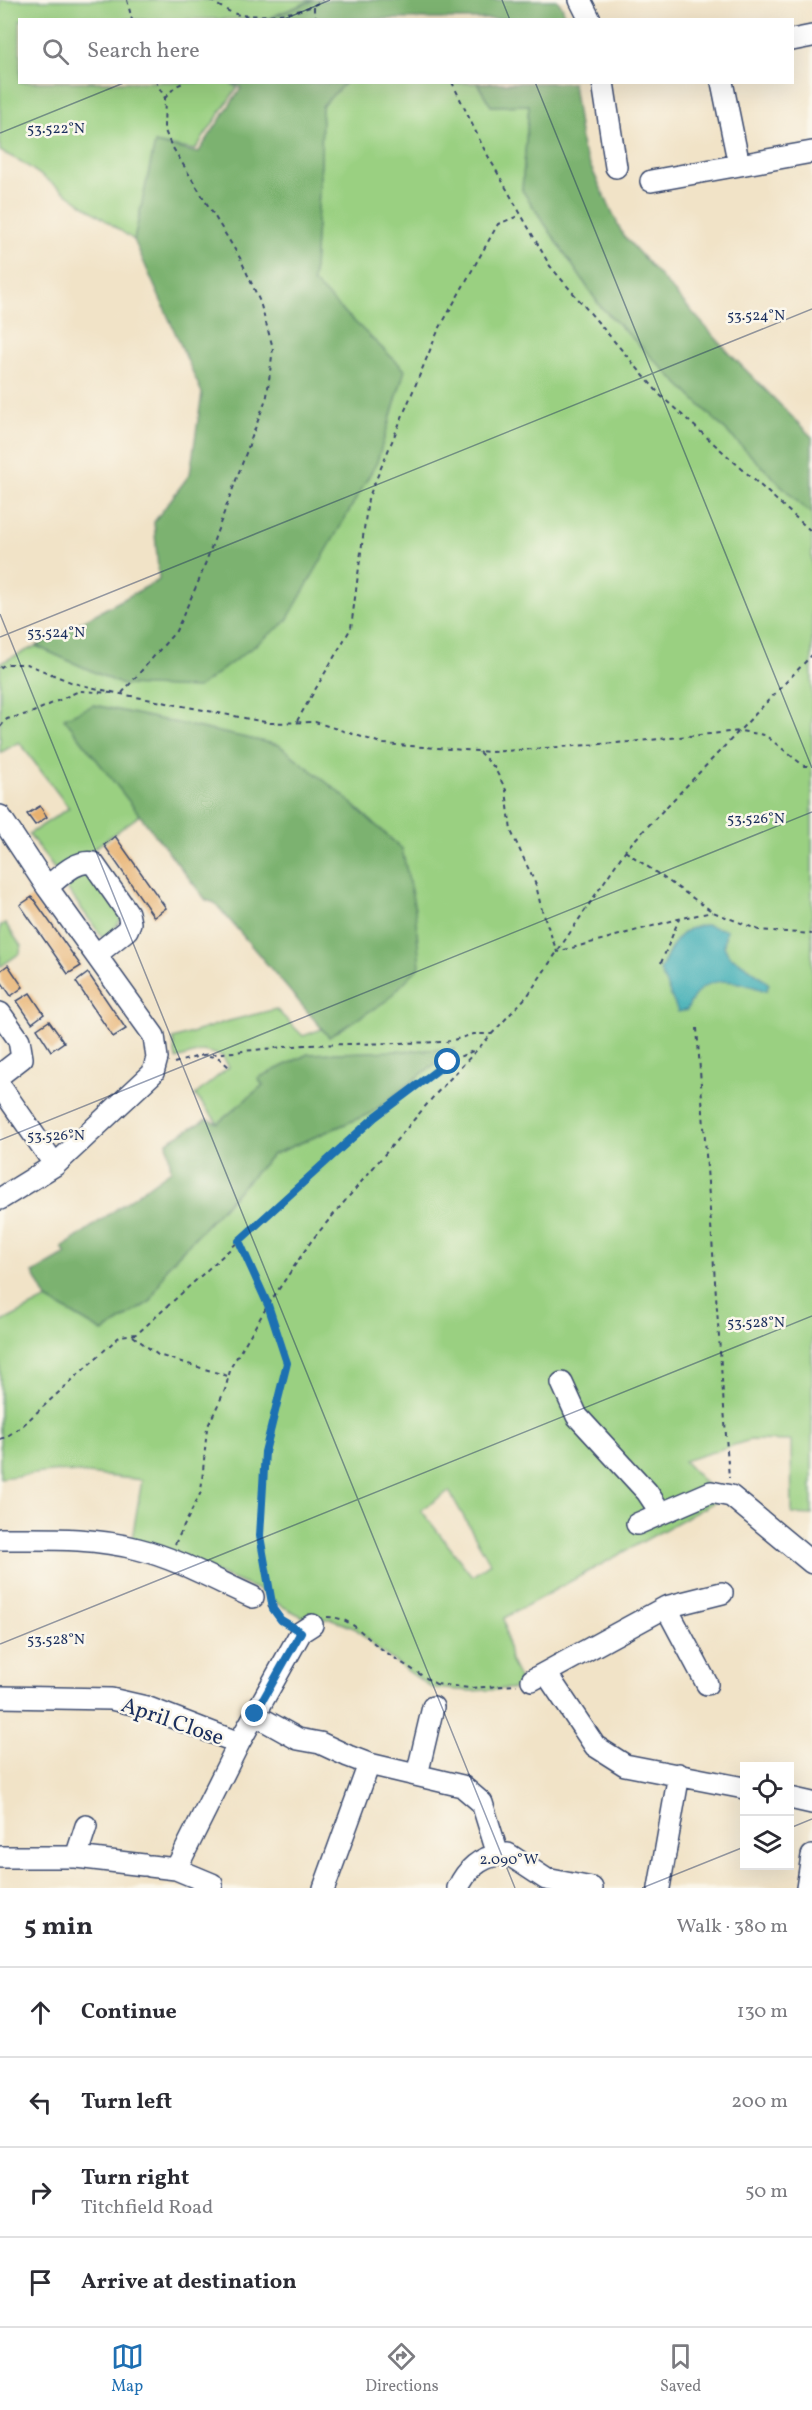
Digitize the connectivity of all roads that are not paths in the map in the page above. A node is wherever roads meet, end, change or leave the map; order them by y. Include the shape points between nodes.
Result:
1 (812, 36) edge
2 (794, 40) edge
3 (603, 84) edge
4 (722, 84) edge
5 (812, 152) edge
6 (739, 165) junction
7 (616, 167) dead end
8 (651, 181) dead end
9 (0, 816) edge
10 (47, 887) junction
11 (96, 955) junction
12 (0, 1013) edge
13 (0, 1076) edge
14 (0, 1086) edge
15 (56, 1165) junction
16 (0, 1199) edge
17 (562, 1383) dead end
18 (661, 1514) junction
19 (637, 1524) dead end
20 (0, 1539) edge
21 (812, 1563) edge
22 (722, 1593) dead end
23 (253, 1598) road end
24 (666, 1607) junction
25 (307, 1628) road end
26 (707, 1684) dead end
27 (0, 1697) edge
28 (433, 1707) road end
29 (255, 1714) junction
30 (238, 1743) junction
31 (369, 1764) junction
32 (679, 1774) junction
33 (417, 1775) junction
34 (740, 1787) edge
35 (794, 1799) edge
36 (812, 1803) edge
37 (86, 1826) dead end
38 (498, 1855) junction
39 (812, 1856) edge
40 (0, 1857) edge
41 (76, 1857) junction
42 (176, 1869) junction
43 (212, 1884) dead end
44 (324, 1888) edge
45 (458, 1888) edge
46 (592, 1888) edge
47 (659, 1888) edge
48 (807, 1888) edge

1 - 2 street
3 - 7 street
4 - 6 street
5 - 6 street
6 - 8 street
9 - 10 street
10 - 11 street
10 - 11 street via 76,865 84,861 93,863 128,913 130,923 127,930
11 - 15 street via 154,1036 157,1058 153,1073
12 - 13 street via 19,1040 22,1058
14 - 15 street
15 - 16 street
17 - 18 street via 577,1416 647,1492
18 - 19 street
18 - 21 street via 721,1494
20 - 23 street via 69,1539 136,1548 168,1558
22 - 24 street
24 - 26 street
24 - 32 street via 539,1676 595,1746 625,1765
25 - 29 street
27 - 30 street, April Close via 111,1699 146,1707
28 - 33 street
29 - 30 street
29 - 31 street via 298,1739 320,1743
30 - 42 street
31 - 33 street
31 - 44 street
32 - 34 street
32 - 47 street
33 - 38 street via 462,1786 482,1803
35 - 36 street
37 - 41 street
38 - 45 street via 484,1857 463,1877
38 - 46 street via 508,1854 546,1878
39 - 48 street
40 - 41 street
41 - 42 street
42 - 43 street

